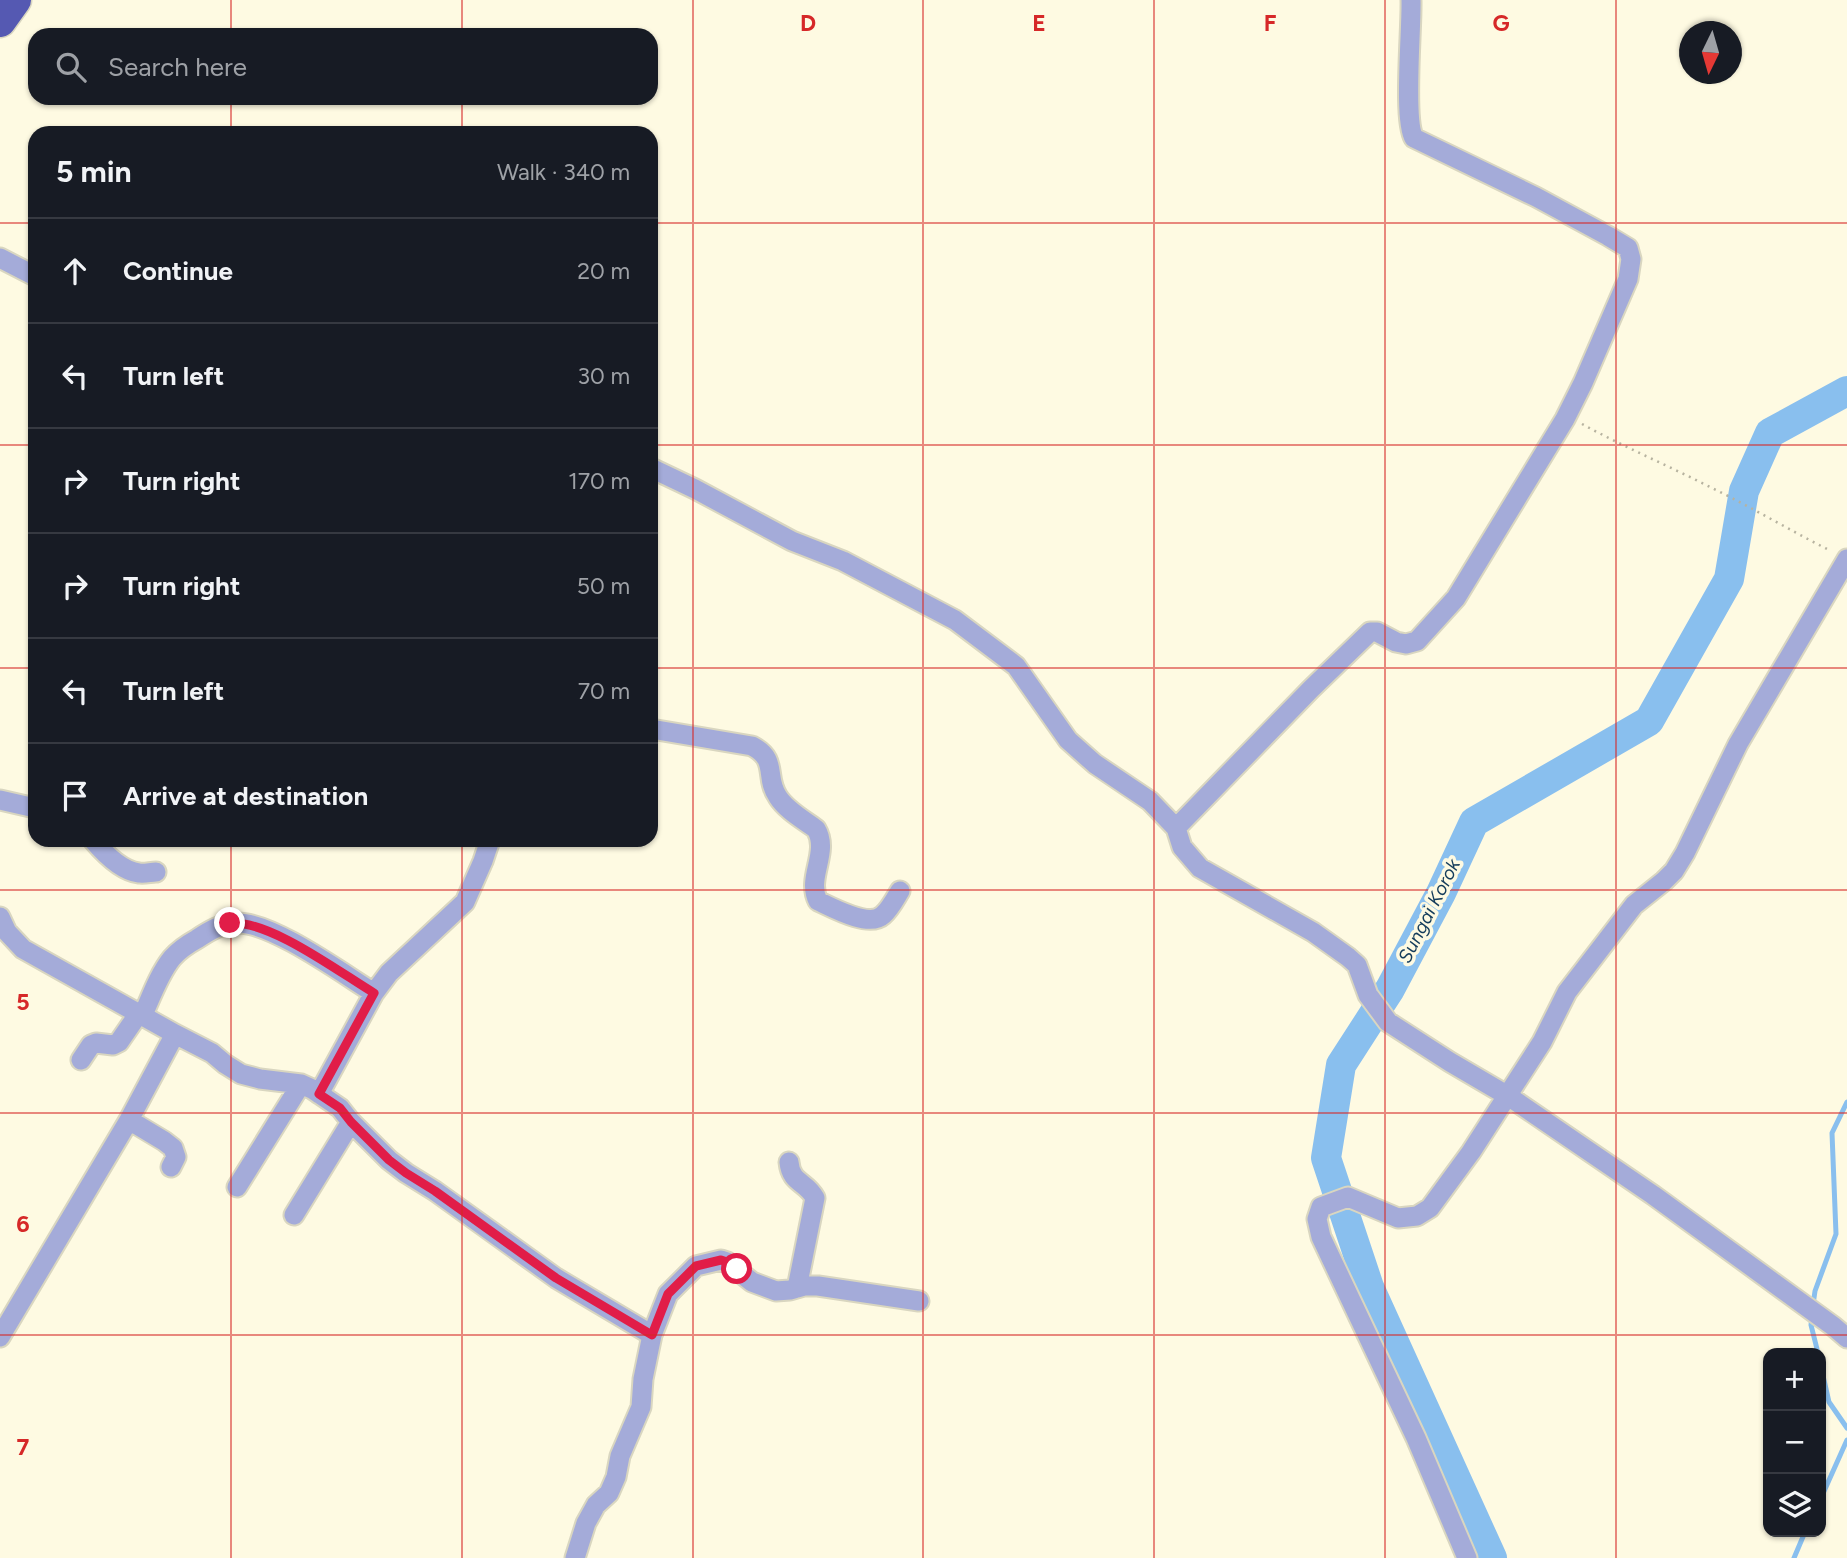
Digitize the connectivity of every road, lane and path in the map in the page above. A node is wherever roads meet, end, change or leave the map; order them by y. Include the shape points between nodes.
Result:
1 (15, 0) edge
2 (1411, 0) edge
3 (0, 21) edge
4 (0, 258) edge
5 (28, 272) edge
6 (1565, 419) junction
7 (658, 472) edge
8 (1841, 556) edge
9 (658, 730) edge
10 (0, 800) edge
11 (28, 806) edge
12 (1176, 828) junction
13 (100, 847) edge
14 (488, 847) edge
15 (156, 872) dead end
16 (900, 891) dead end
17 (0, 917) edge
18 (374, 993) junction
19 (141, 1014) junction
20 (175, 1034) junction
21 (80, 1060) dead end
22 (301, 1084) junction
23 (319, 1094) junction
24 (1508, 1096) junction
25 (128, 1120) junction
26 (351, 1122) junction
27 (789, 1161) dead end
28 (172, 1167) dead end
29 (237, 1187) dead end
30 (294, 1215) dead end
31 (797, 1288) junction
32 (919, 1301) dead end
33 (1840, 1332) edge
34 (652, 1335) junction
35 (0, 1337) edge
36 (575, 1558) edge
37 (1467, 1558) edge

1 - 3 highway
2 - 6 street via 1409,107 1413,138 1628,248 1628,279
4 - 5 street
6 - 8 path via 1574,419 1710,486
6 - 12 street via 1456,598 1427,632 1406,644 1370,632
7 - 12 street via 956,620 1016,666 1079,751 1150,801
8 - 24 street via 1674,871 1634,905 1567,992
9 - 16 street via 763,751 779,800 820,835 814,881 818,901 873,920 883,916
10 - 11 street
12 - 24 street via 1182,847 1200,868 1312,932 1357,965 1368,995 1388,1022
13 - 15 street via 126,869
14 - 18 street via 465,902 402,959
17 - 19 street via 23,949
18 - 19 street via 309,952 240,922 210,930 171,959
18 - 23 street
19 - 20 street
19 - 21 street via 119,1042 91,1045
20 - 22 street via 242,1074
20 - 25 street
22 - 23 street
22 - 29 street
23 - 26 street
24 - 33 street
24 - 37 street via 1430,1208 1417,1216 1398,1217 1348,1197 1321,1207 1317,1219 1321,1237
25 - 28 street via 173,1148
25 - 35 street
26 - 30 street
26 - 34 street via 389,1160 516,1251
27 - 31 street via 794,1178 815,1198
31 - 32 street via 818,1286
31 - 34 street via 776,1291 762,1287 727,1262 708,1262 696,1266 668,1294
34 - 36 street via 641,1407 609,1493 591,1514

